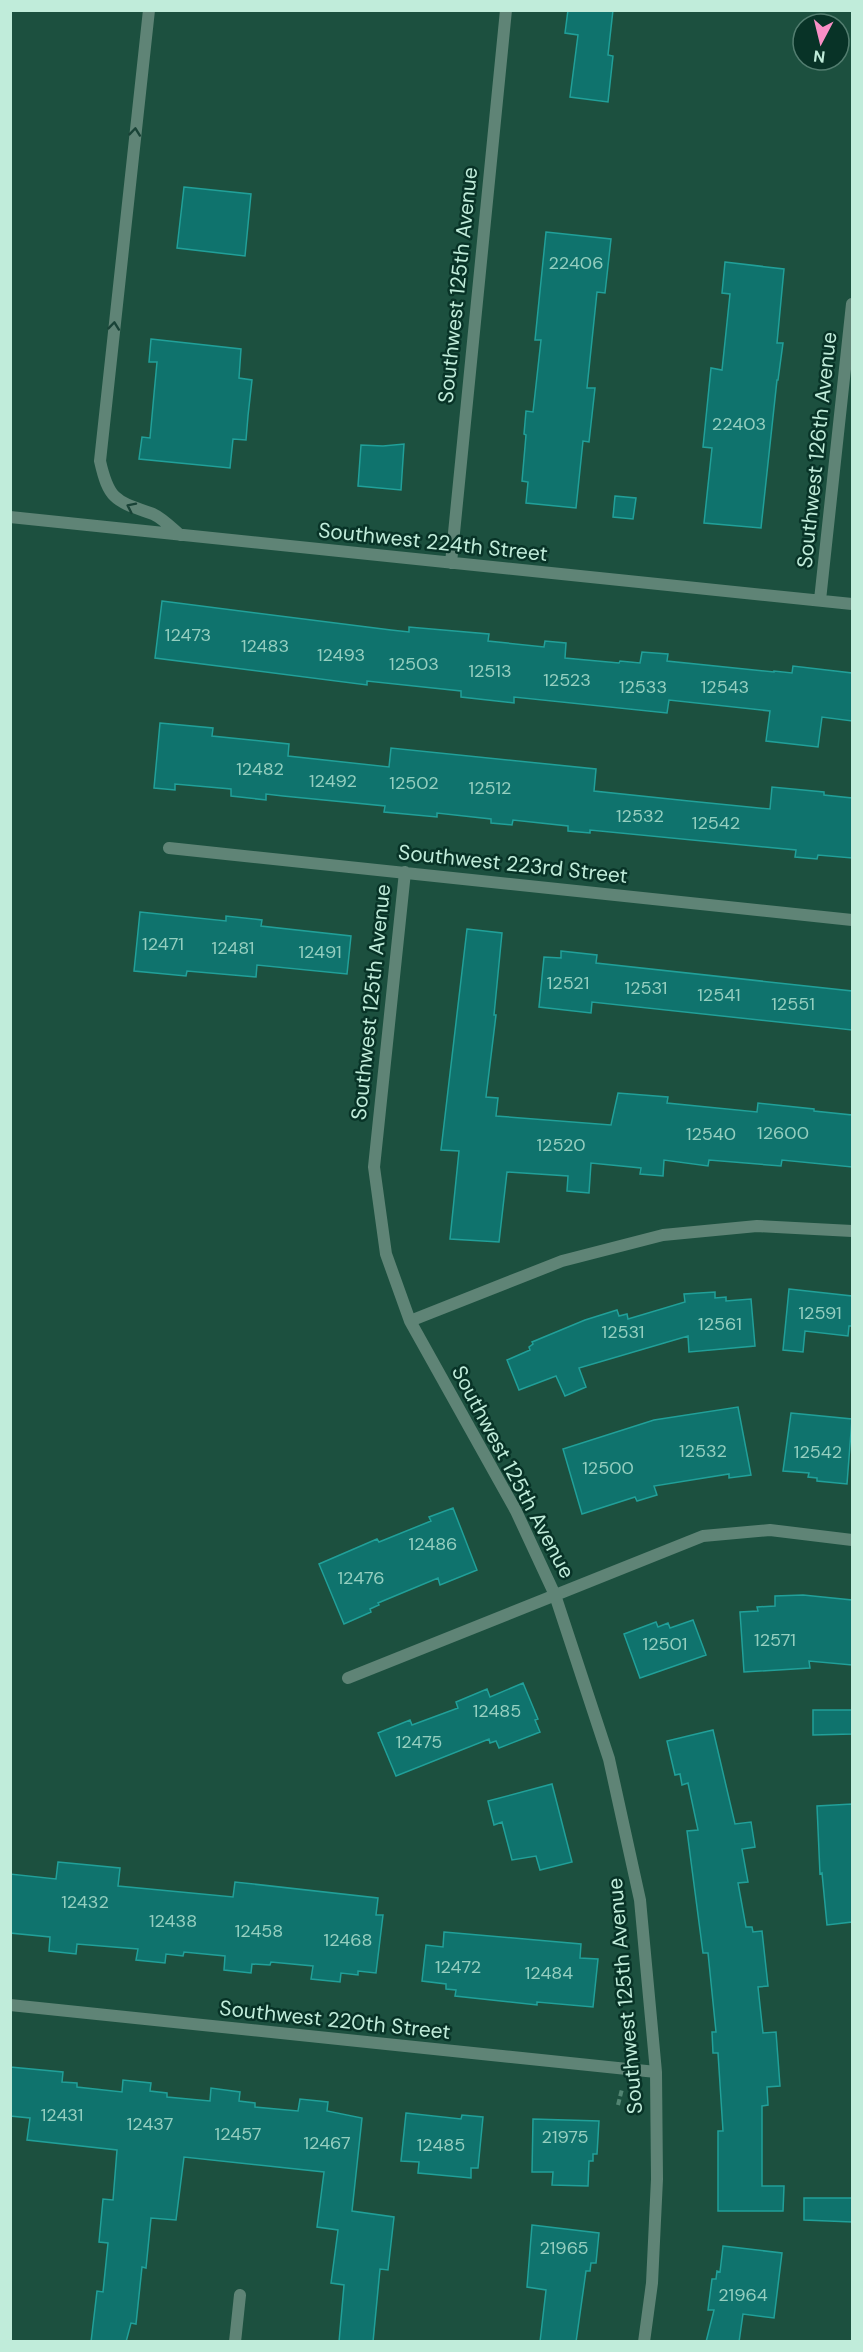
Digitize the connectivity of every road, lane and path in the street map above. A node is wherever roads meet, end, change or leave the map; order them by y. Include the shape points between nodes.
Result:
1 (149, 10) edge
2 (506, 10) edge
3 (852, 304) edge
4 (10, 517) edge
5 (181, 536) junction
6 (451, 563) junction
7 (820, 600) junction
8 (852, 604) edge
9 (169, 848) dead end
10 (405, 872) junction
11 (852, 920) edge
12 (852, 1231) edge
13 (410, 1321) junction
14 (852, 1540) edge
15 (555, 1594) junction
16 (348, 1678) dead end
17 (10, 2005) edge
18 (656, 2072) junction
19 (622, 2090) dead end
20 (618, 2105) dead end
21 (240, 2295) dead end
22 (235, 2342) edge
23 (644, 2342) edge

5 -> 1 street via 155,515 116,499 109,491 100,461
2 - 6 street, Southwest 125th Avenue
3 - 7 street, Southwest 126th Avenue
4 - 5 street, Southwest 224th Street
5 - 6 street, Southwest 224th Street
6 - 7 street, Southwest 224th Street
7 - 8 street, Southwest 224th Street
9 - 10 street, Southwest 223rd Street
10 - 11 street, Southwest 223rd Street
10 - 13 street, Southwest 125th Avenue via 374,1167 386,1254
12 - 13 street via 757,1226 663,1235 562,1261
13 - 15 street, Southwest 125th Avenue via 516,1511
14 - 15 street via 770,1530 703,1536
15 - 16 street
15 - 18 street, Southwest 125th Avenue via 609,1759 637,1889
17 - 18 street, Southwest 220th Street
18 - 23 street, Southwest 125th Avenue via 652,2283
19 - 20 path
21 - 22 street

